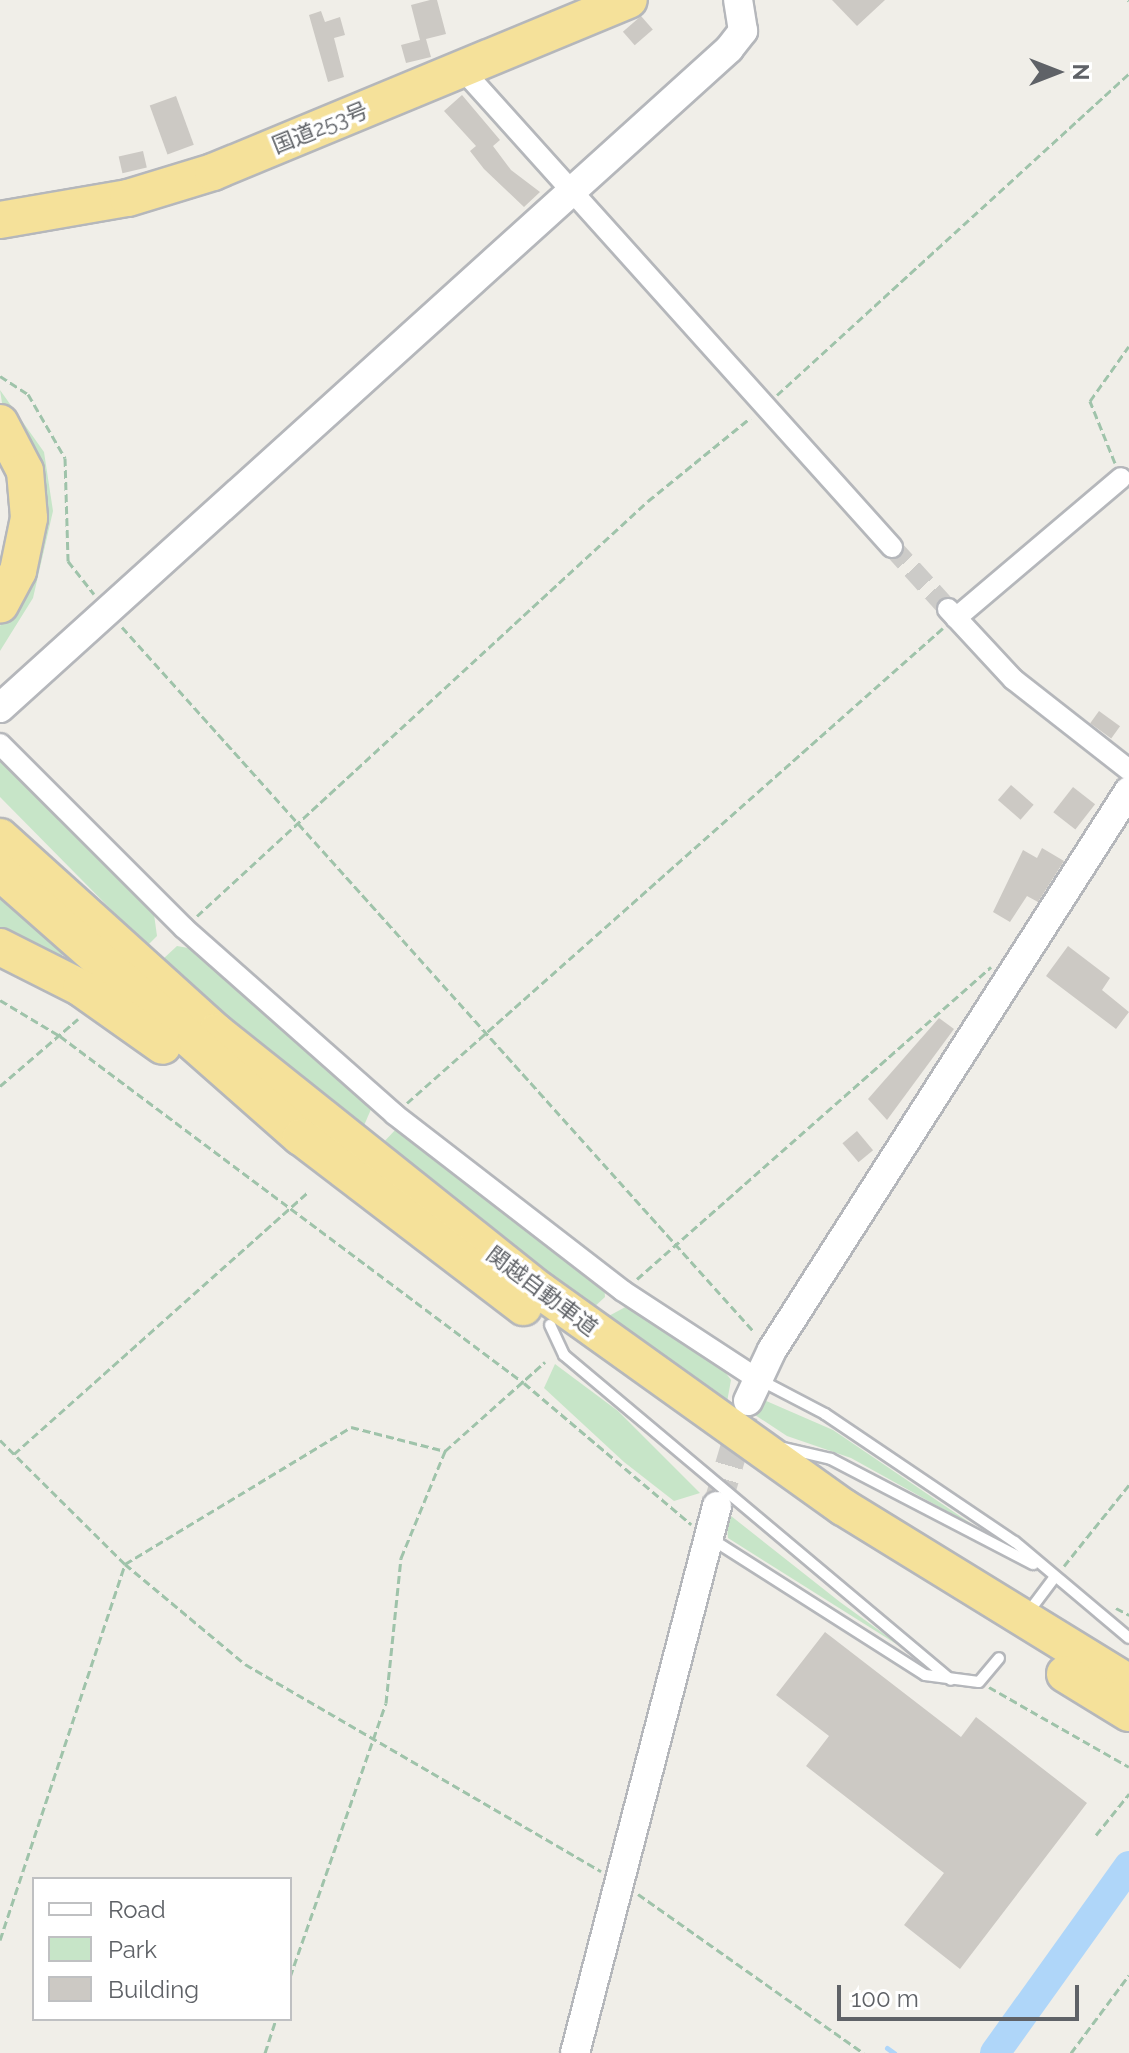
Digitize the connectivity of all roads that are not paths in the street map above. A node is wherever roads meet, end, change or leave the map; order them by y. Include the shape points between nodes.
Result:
1 (629, 0) edge
2 (738, 0) edge
3 (462, 69) junction
4 (573, 192) junction
5 (0, 220) edge
6 (0, 423) edge
7 (0, 461) edge
8 (1121, 478) road end
9 (892, 547) tunnel mouth
10 (0, 564) edge
11 (0, 605) edge
12 (0, 708) edge
13 (0, 744) edge
14 (1129, 770) edge
15 (1129, 791) edge
16 (0, 827) edge
17 (0, 837) edge
18 (0, 872) edge
19 (107, 936) junction
20 (0, 947) edge
21 (416, 1232) junction
22 (550, 1325) junction
23 (752, 1390) junction
24 (743, 1439) junction
25 (717, 1506) tunnel mouth
26 (709, 1537) junction
27 (1034, 1565) junction
28 (1053, 1579) junction
29 (1033, 1606) dead end
30 (1129, 1638) edge
31 (999, 1658) dead end
32 (951, 1680) junction
33 (1129, 1683) edge
34 (1129, 1713) edge
35 (575, 2053) edge

1 - 3 highway, 国道253号
2 - 4 street via 743,31 729,49
3 - 4 street
3 - 5 highway, 国道253号 via 213,172 128,198
4 - 9 street
4 - 12 street
6 - 11 highway via 25,471 29,518 18,571
7 - 10 highway via 10,507
8 - 14 street via 952,614 1013,679
13 - 23 street via 184,928 394,1114
15 - 23 street via 772,1350
16 - 19 highway
17 - 19 highway, 関越自動車道
18 - 21 highway, 関越自動車道 via 199,1052
19 - 24 highway, 関越自動車道 via 438,1212
20 - 21 highway via 81,988
21 - 22 highway, 関越自動車道
22 - 32 lane via 564,1355
22 - 34 highway, 関越自動車道 via 747,1467
23 - 27 lane via 825,1414 1015,1542
24 - 27 lane via 831,1459
24 - 33 highway, 関越自動車道 via 946,1574
25 - 26 street
26 - 32 lane via 925,1675
26 - 35 street
27 - 28 lane
28 - 29 lane
28 - 30 lane
31 - 32 lane via 979,1682

